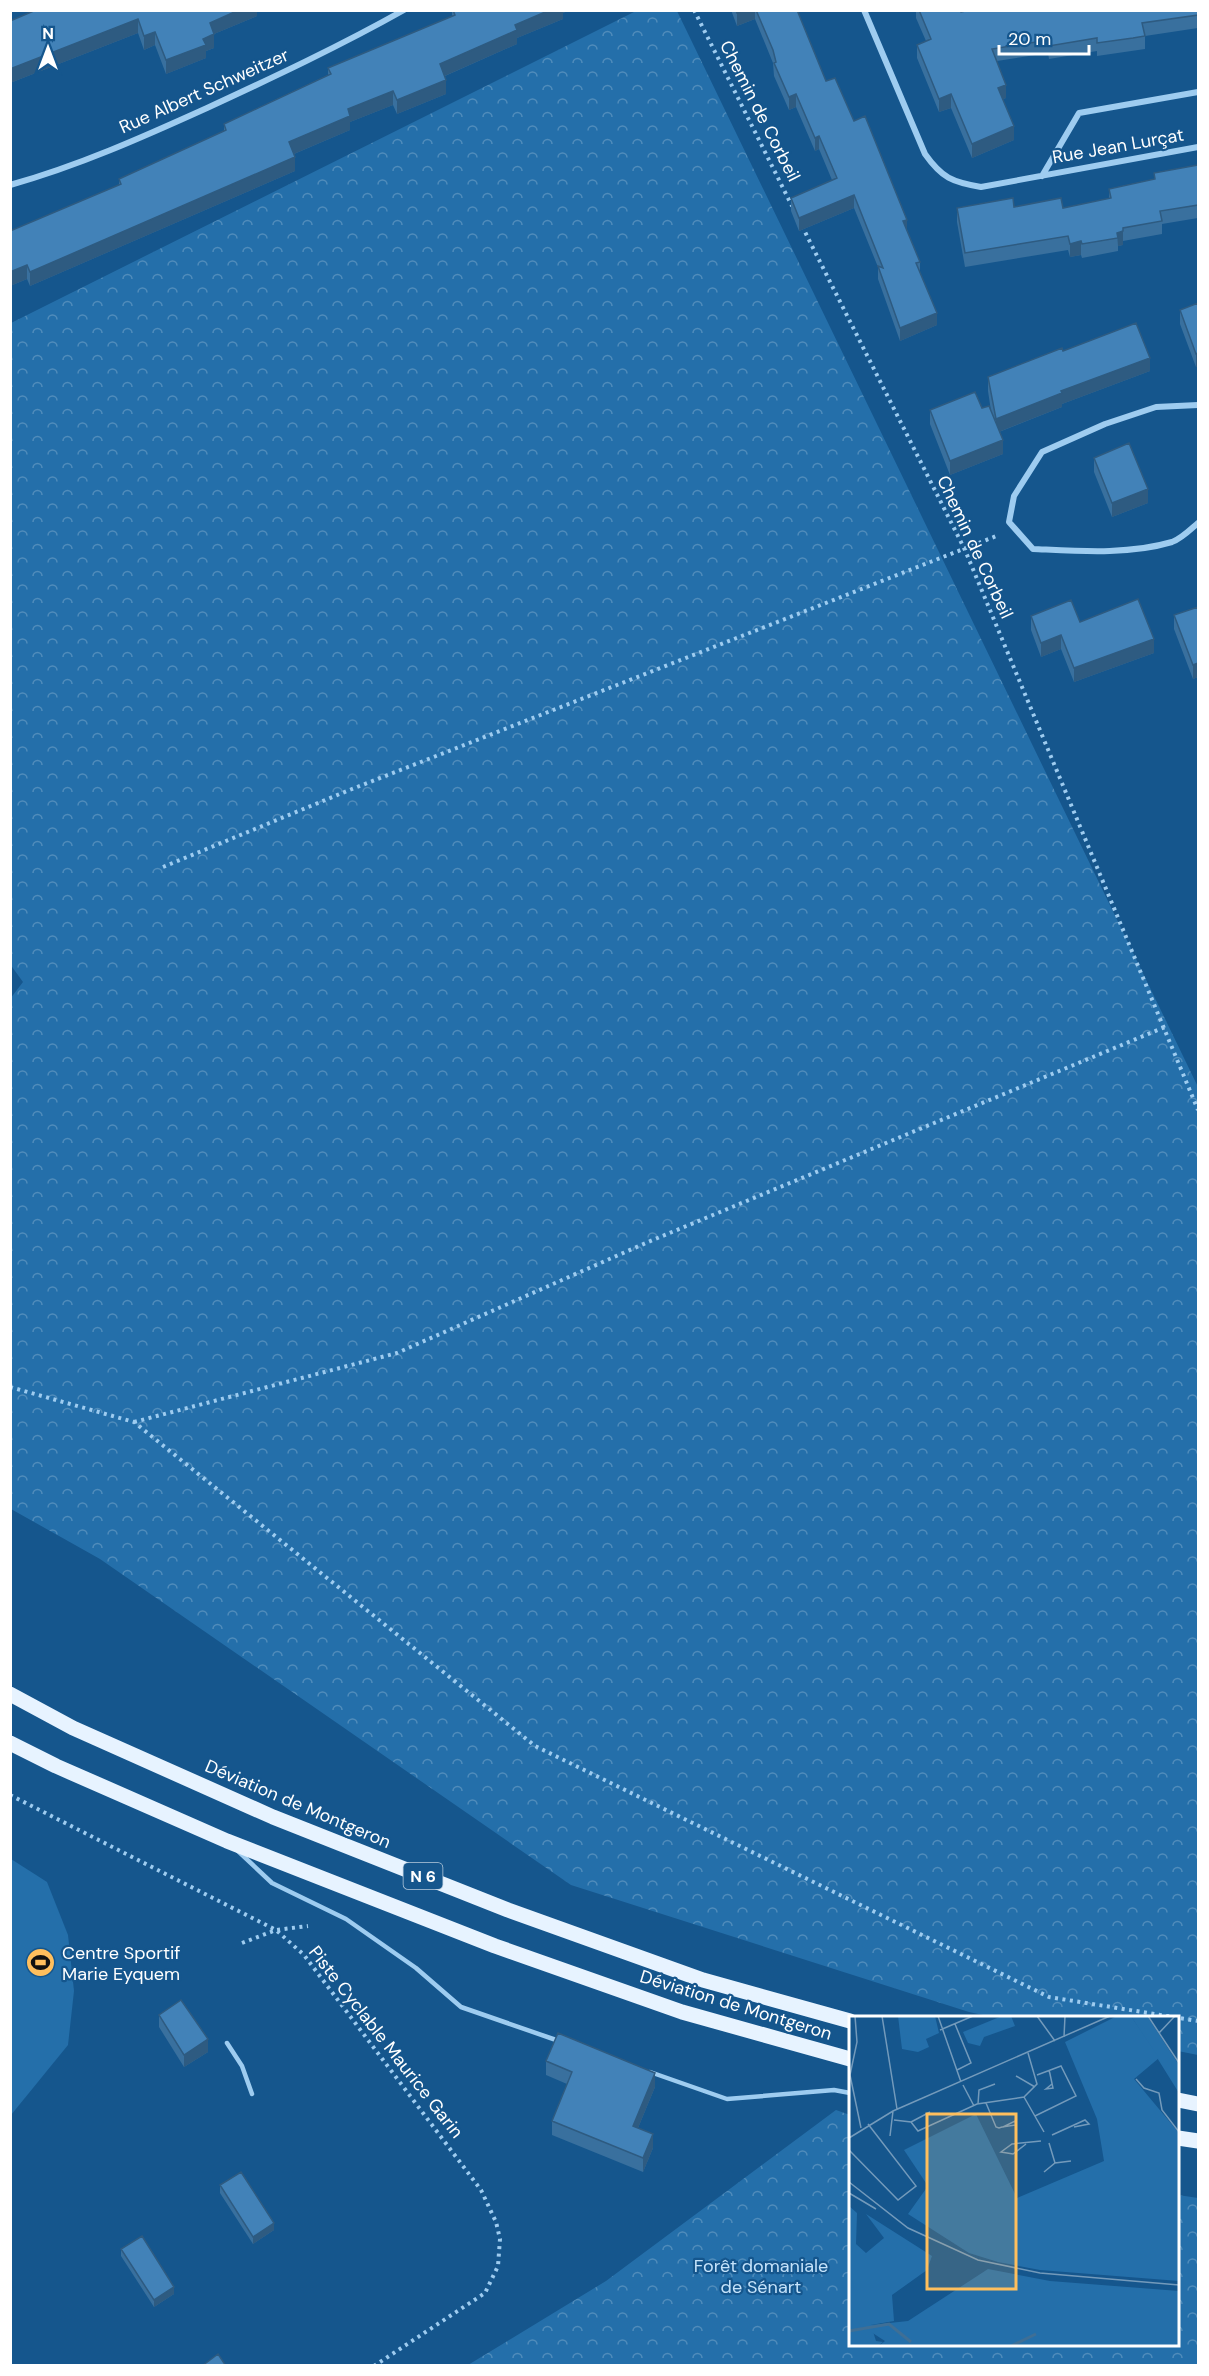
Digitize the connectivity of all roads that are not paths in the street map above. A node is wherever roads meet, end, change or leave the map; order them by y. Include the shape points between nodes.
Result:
1 (405, 10) edge
2 (864, 10) edge
3 (1198, 92) edge
4 (1198, 147) edge
5 (1042, 176) junction
6 (10, 185) edge
7 (1198, 405) edge
8 (1198, 523) edge
9 (10, 1694) edge
10 (10, 1743) edge
11 (227, 1841) junction
12 (849, 2022) edge
13 (561, 2042) edge
14 (227, 2043) dead end
15 (849, 2059) edge
16 (638, 2068) edge
17 (849, 2093) edge
18 (252, 2094) dead end
19 (1179, 2100) edge
20 (1198, 2104) edge
21 (1179, 2138) edge
22 (1198, 2141) edge

1 - 6 street, Rue Albert Schweitzer via 168,125 50,174
2 - 5 street, Rue Jean Lurçat via 925,154 938,172 957,183 981,187
3 - 5 street, Rue Jean Lurçat via 1079,113
4 - 5 street, Rue Jean Lurçat
7 - 8 street via 1156,407 1042,452 1014,496 1009,522 1033,549 1082,552 1174,541
9 - 12 main road, Déviation de Montgeron / N 6 via 73,1728 273,1816 508,1910 703,1980
10 - 11 main road, Déviation de Montgeron / N 6
11 - 13 lane via 272,1883 346,1919 416,1968 461,2007
11 - 15 main road, Déviation de Montgeron / N 6 via 561,1970 682,2012
14 - 18 lane via 242,2066
16 - 17 lane via 727,2099 834,2090
19 - 20 main road
21 - 22 main road

